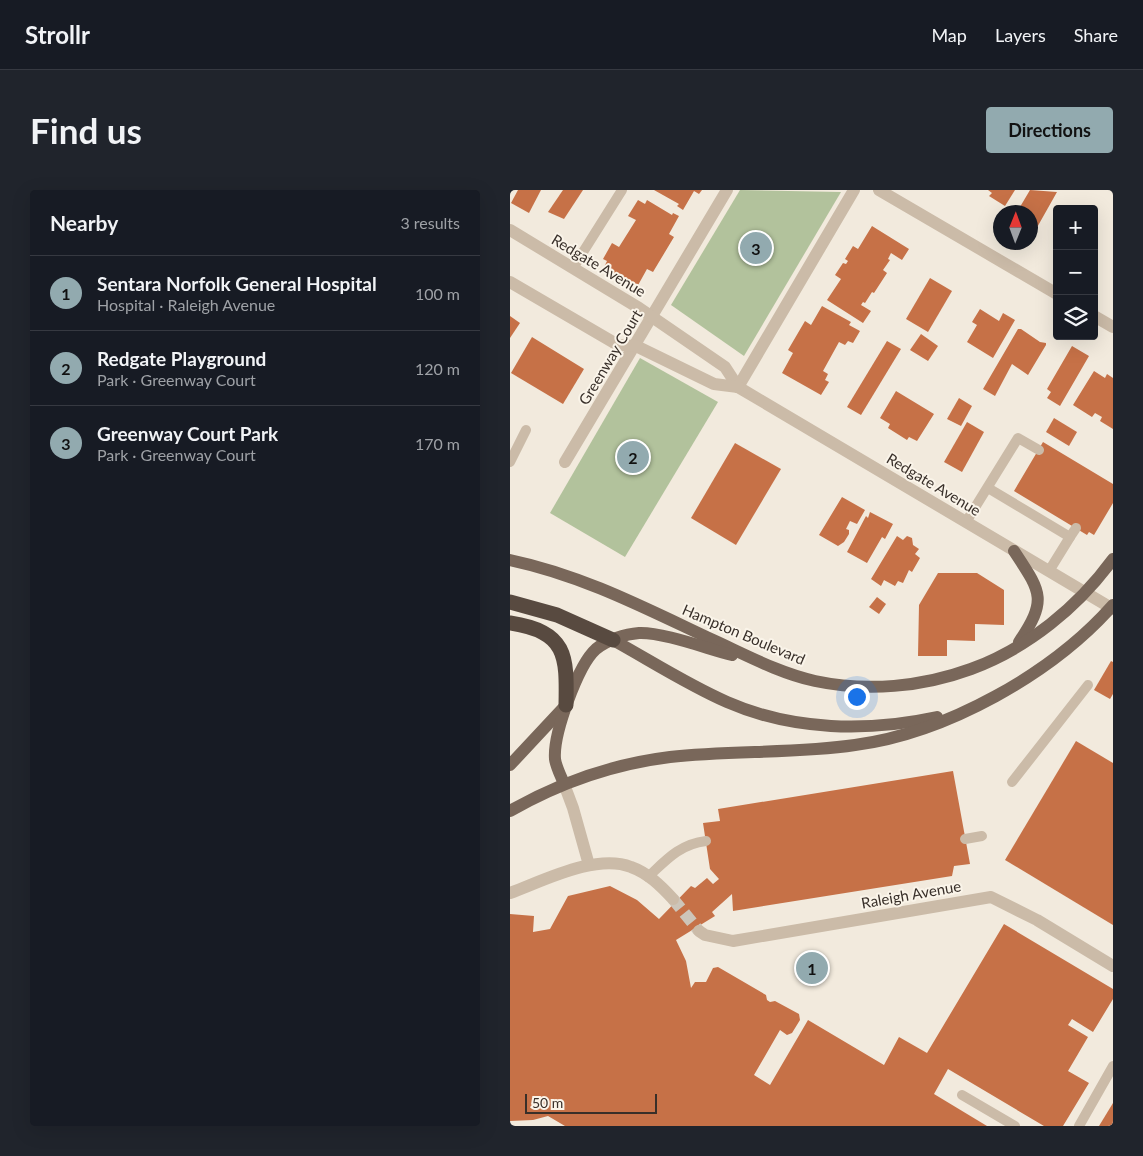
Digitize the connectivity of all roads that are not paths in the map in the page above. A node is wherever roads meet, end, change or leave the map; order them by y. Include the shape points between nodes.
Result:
1 (622, 190) edge
2 (727, 190) edge
3 (854, 190) edge
4 (879, 190) edge
5 (510, 230) edge
6 (573, 268) junction
7 (510, 282) edge
8 (1053, 292) edge
9 (653, 317) junction
10 (1098, 318) edge
11 (1113, 327) edge
12 (636, 346) junction
13 (738, 386) junction
14 (526, 430) dead end
15 (1039, 450) dead end
16 (510, 462) edge
17 (565, 462) dead end
18 (988, 488) junction
19 (966, 522) junction
20 (1076, 528) dead end
21 (1070, 537) junction
22 (1014, 551) junction
23 (1113, 559) edge
24 (510, 560) edge
25 (1049, 571) junction
26 (1086, 593) junction
27 (510, 602) edge
28 (1112, 607) edge
29 (510, 623) edge
30 (613, 640) junction
31 (1016, 646) junction
32 (764, 663) junction
33 (1088, 684) dead end
34 (566, 704) junction
35 (964, 711) junction
36 (510, 765) edge
37 (1012, 782) dead end
38 (564, 784) junction
39 (510, 811) edge
40 (982, 836) dead end
41 (965, 839) dead end
42 (706, 841) dead end
43 (589, 865) junction
44 (648, 877) junction
45 (510, 893) edge
46 (673, 899) tunnel mouth
47 (699, 931) tunnel mouth
48 (1113, 966) edge
49 (1113, 1066) edge
50 (962, 1095) dead end
51 (1015, 1126) edge
52 (1079, 1126) edge

1 - 6 lane
2 - 9 street, Greenway Court
3 - 13 street
4 - 8 street
5 - 6 street, Redgate Avenue
6 - 9 street, Redgate Avenue
7 - 12 street, Redgate Avenue via 618,345
9 - 12 street, Greenway Court
9 - 13 street, Redgate Avenue via 725,368
10 - 11 street
12 - 13 street, Redgate Avenue via 714,384
12 - 17 street, Greenway Court
13 - 19 street, Redgate Avenue
14 - 16 lane
15 - 18 lane via 1018,438
18 - 19 lane
18 - 21 lane
19 - 22 street, Redgate Avenue
20 - 21 lane
21 - 25 lane
22 - 25 street, Redgate Avenue
22 - 31 main road via 1033,580 1038,601 1033,621
23 - 26 main road, Hampton Boulevard
24 - 32 main road, Hampton Boulevard via 579,578
25 - 26 street, Redgate Avenue
26 - 28 street, Redgate Avenue
26 - 31 main road, Hampton Boulevard via 1036,634
27 - 30 highway via 557,615
28 - 35 main road via 1041,667 1003,692
29 - 34 highway via 542,632 558,645 567,666
30 - 32 main road via 638,634 654,635
30 - 34 main road via 588,658
30 - 35 main road via 718,698 780,720 879,726
31 - 32 main road, Hampton Boulevard via 961,672 888,686 851,686 816,681
33 - 37 lane
34 - 36 main road
34 - 38 main road via 556,752
35 - 38 main road via 918,731 876,742 836,748 670,757 614,768
38 - 39 main road
38 - 43 street
40 - 41 lane
42 - 44 lane via 677,850
43 - 44 street via 609,862 631,866
43 - 45 street
44 - 46 street
47 - 48 street, Raleigh Avenue via 733,940 991,897 1037,920
49 - 52 lane
50 - 51 lane

